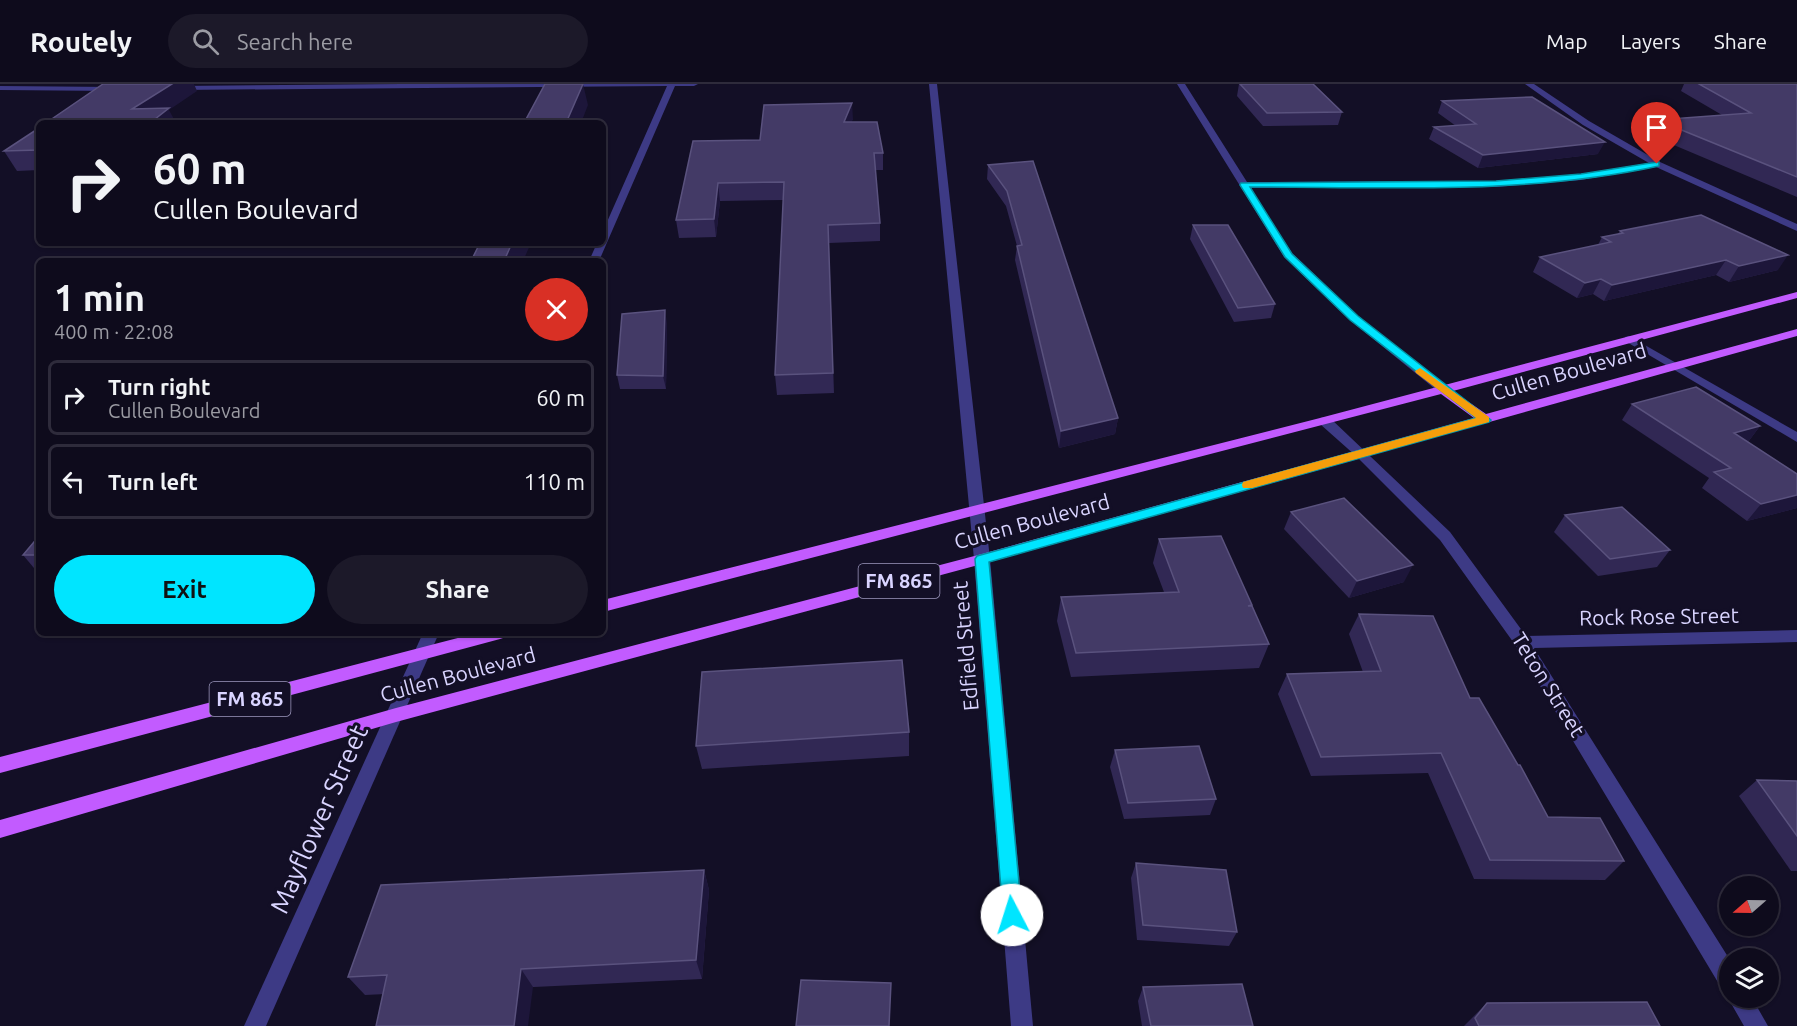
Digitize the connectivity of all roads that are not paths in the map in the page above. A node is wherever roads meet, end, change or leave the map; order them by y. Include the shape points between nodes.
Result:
1 (510, 84) edge
2 (672, 84) edge
3 (694, 84) edge
4 (933, 84) edge
5 (1180, 84) edge
6 (1529, 84) edge
7 (1, 86) edge
8 (250, 86) edge
9 (121, 88) edge
10 (167, 88) edge
11 (1657, 164) junction
12 (1244, 185) junction
13 (1797, 228) edge
14 (606, 235) edge
15 (1797, 295) edge
16 (1797, 332) edge
17 (1629, 339) junction
18 (1674, 365) junction
19 (1444, 390) junction
20 (1485, 420) junction
21 (1325, 421) junction
22 (1797, 438) edge
23 (1361, 453) junction
24 (975, 511) junction
25 (981, 559) junction
26 (606, 605) edge
27 (430, 636) edge
28 (488, 636) edge
29 (1797, 636) edge
30 (1522, 642) junction
31 (423, 653) junction
32 (396, 714) junction
33 (0, 765) edge
34 (0, 829) edge
35 (1719, 963) edge
36 (1745, 1008) edge
37 (255, 1026) edge
38 (1022, 1026) edge
39 (1757, 1026) edge

1 - 2 street
1 - 8 street
2 - 3 street
2 - 14 street
4 - 24 street, Edfield Street
5 - 12 street
6 - 11 street
7 - 9 street
8 - 10 street
11 - 12 street via 1581,177 1496,184
11 - 13 street
12 - 19 street via 1288,255 1354,318
15 - 17 main road, Cullen Boulevard / FM 865
16 - 18 main road, Cullen Boulevard / FM 865
17 - 18 street
17 - 19 main road, Cullen Boulevard / FM 865
18 - 20 main road, Cullen Boulevard / FM 865
18 - 22 street
19 - 20 main road
19 - 21 main road, Cullen Boulevard / FM 865
20 - 23 main road, Cullen Boulevard / FM 865
21 - 23 street, Teton Street
21 - 24 main road, Cullen Boulevard / FM 865
23 - 25 main road, Cullen Boulevard / FM 865
23 - 30 street, Teton Street via 1444,536
24 - 25 street, Edfield Street
24 - 26 main road, Cullen Boulevard / FM 865
25 - 32 main road, Cullen Boulevard / FM 865
25 - 38 street, Edfield Street
27 - 31 street, Mayflower Street
28 - 31 main road, Cullen Boulevard / FM 865
29 - 30 street, Rock Rose Street
30 - 35 street, Teton Street
31 - 32 street, Mayflower Street
31 - 33 main road, Cullen Boulevard / FM 865
32 - 34 main road, Cullen Boulevard / FM 865
32 - 37 street, Mayflower Street
36 - 39 street

